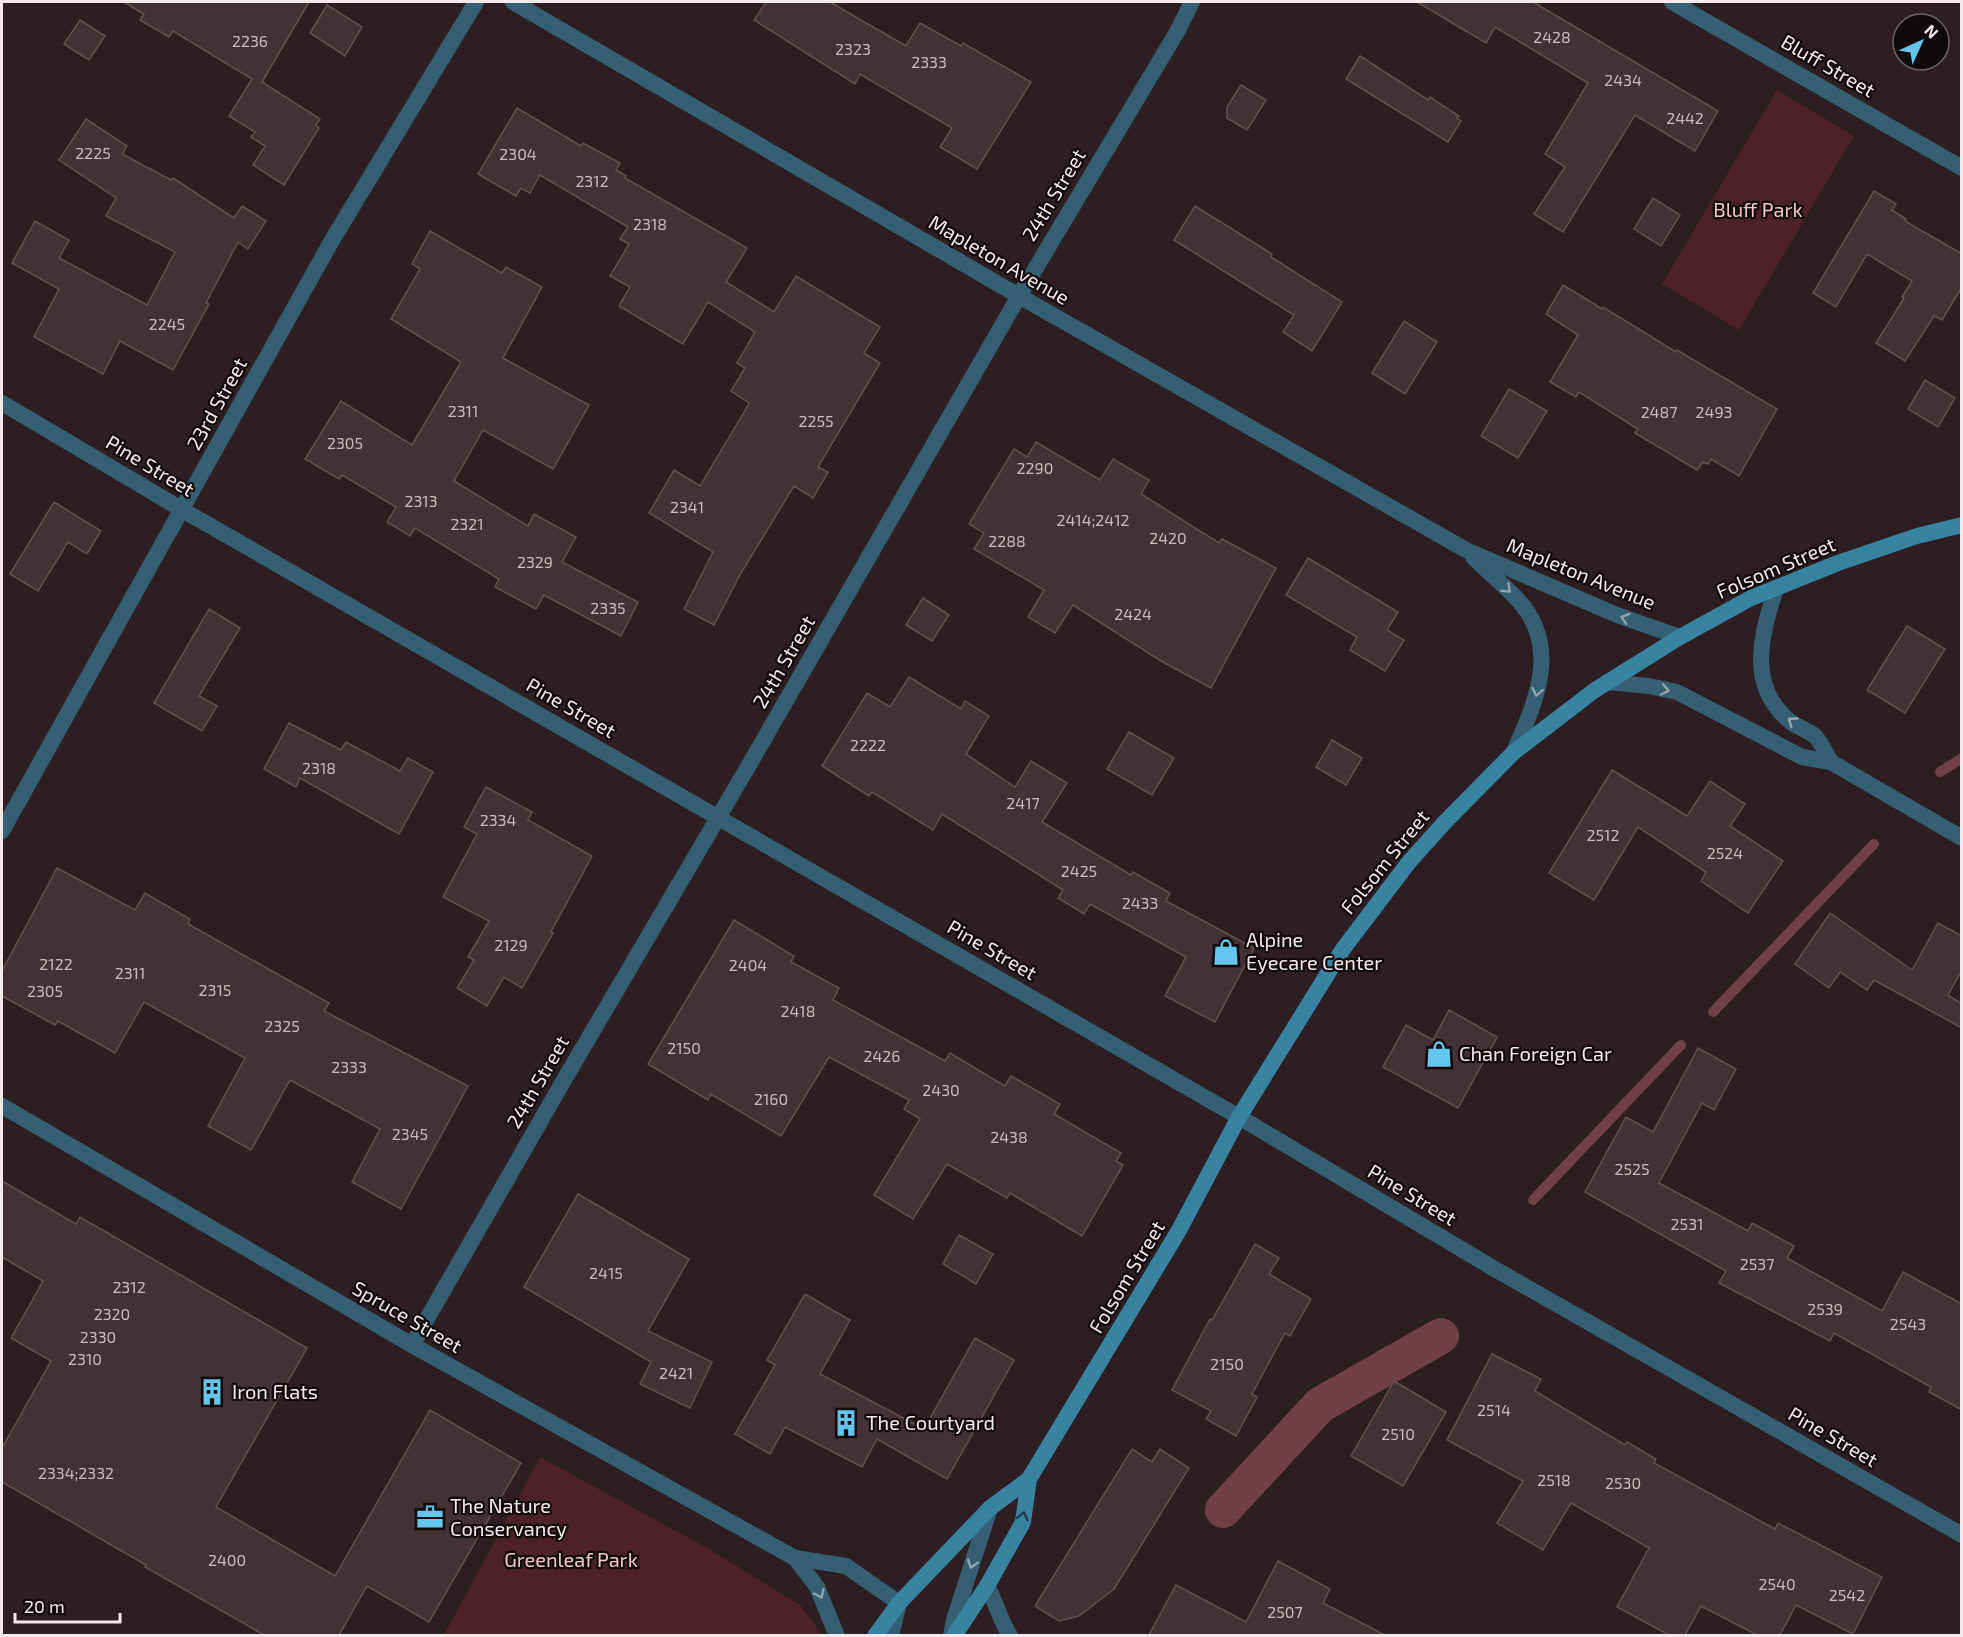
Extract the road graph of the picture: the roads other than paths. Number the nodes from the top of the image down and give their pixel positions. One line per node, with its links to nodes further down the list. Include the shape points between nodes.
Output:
1 (476, 2): 8 (street, 23rd Street, via 331,242)
2 (513, 2): 6 (street, Mapleton Avenue)
3 (1192, 2): 6 (street, 24th Street)
4 (1672, 2): 5 (street, Bluff Street)
5 (1962, 168)
6 (1018, 296): 10 (street, Mapleton Avenue); 16 (street, 24th Street)
7 (2, 403): 8 (street, Pine Street)
8 (182, 509): 16 (street, Pine Street); 17 (street, 23rd Street)
9 (1962, 525): 11 (main road, Folsom Street, via 1838,563)
10 (1466, 550): 12 (street, Mapleton Avenue, one-way to 10, via 1617,615); 14 (street, Mapleton Avenue, one-way to 14, via 1520,602 1534,621 1542,646 1534,705)
11 (1776, 588): 12 (main road, Folsom Street); 15 (street, one-way to 11, via 1815,736 1786,719 1765,690 1761,671 1763,632)
12 (1680, 637): 13 (main road, Folsom Street)
13 (1607, 682): 14 (main road, Folsom Street); 15 (street, one-way to 15, via 1677,692 1802,757)
14 (1514, 752): 20 (main road, Folsom Street, via 1409,862 1371,911 1343,949)
15 (1831, 762): 18 (street)
16 (719, 818): 20 (street, Pine Street); 21 (street, 24th Street)
17 (2, 831)
18 (1962, 838)
19 (2, 1106): 21 (street, Spruce Street)
20 (1239, 1117): 22 (main road, Folsom Street, via 1178,1232); 24 (street, Pine Street, via 1504,1274)
21 (412, 1345): 25 (street, Spruce Street)
22 (1029, 1479): 23 (main road, Folsom Street); 26 (main road, Folsom Street, one-way to 22, via 1023,1522)
23 (990, 1508): 27 (main road, Folsom Street); 31 (street, one-way to 31, via 954,1620)
24 (1962, 1535)
25 (795, 1558): 27 (street, Spruce Street, via 846,1566); 28 (street, Spruce Street, one-way to 28, via 817,1587)
26 (987, 1586): 31 (main road, Folsom Street); 32 (street)
27 (899, 1604): 29 (main road, Folsom Street); 30 (street)
28 (837, 1635)
29 (875, 1635)
30 (891, 1635)
31 (953, 1635)
32 (1010, 1635)

